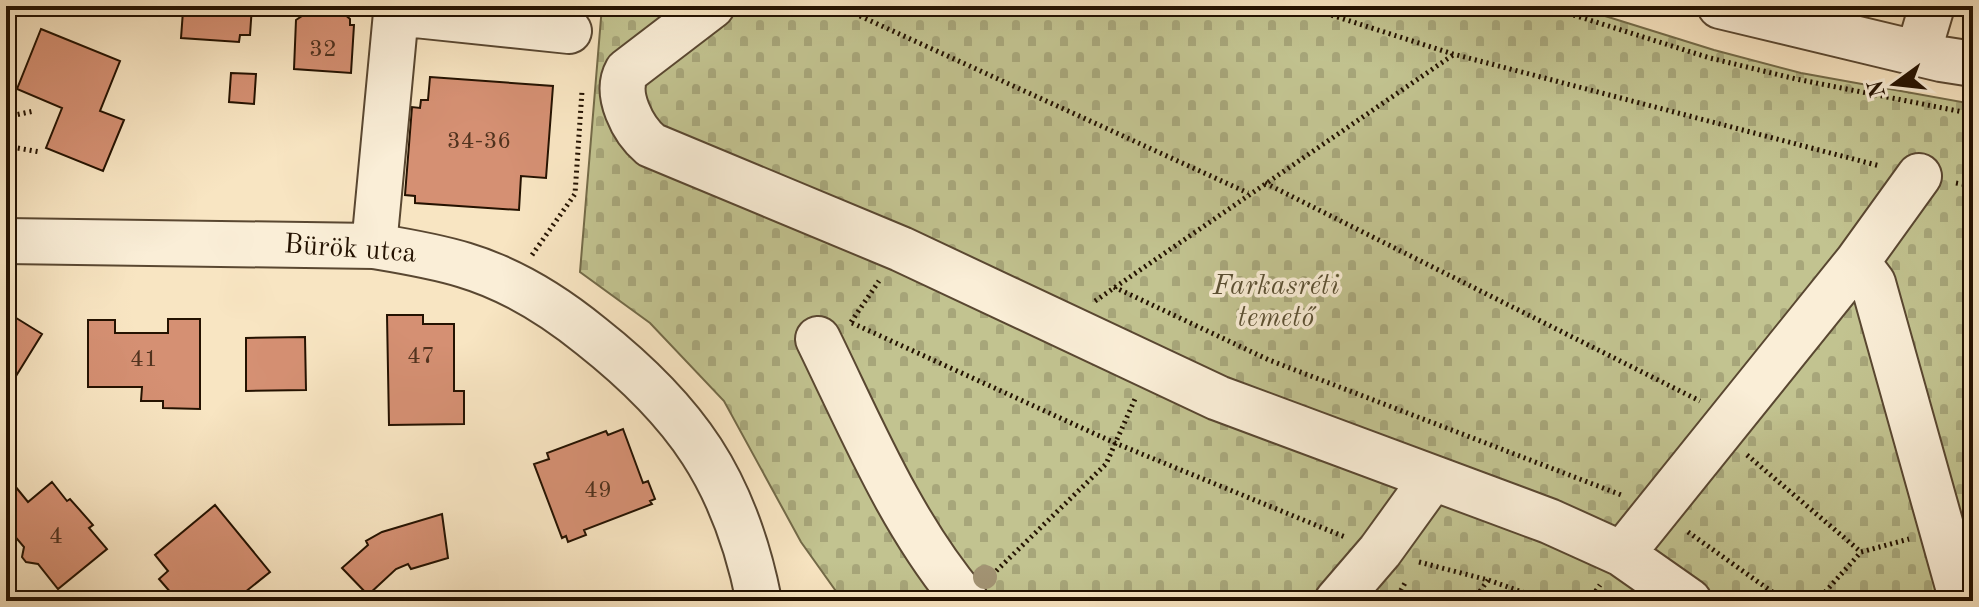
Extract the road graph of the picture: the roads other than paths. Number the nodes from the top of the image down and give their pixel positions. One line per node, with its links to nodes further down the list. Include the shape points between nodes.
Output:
1 (712, 6): 12 (street, via 627,71 621,82 639,135 651,145 901,249 1218,398)
2 (1720, 6): 5 (street)
3 (1932, 6): 5 (street)
4 (569, 31): 9 (street, via 396,13)
5 (1918, 53): 6 (street)
6 (1973, 64)
7 (1919, 176): 10 (street)
8 (6, 241): 9 (street, Bürök utca)
9 (374, 246): 14 (street, Bürök utca, via 465,265 513,284 623,361 689,430 714,472 751,559)
10 (1857, 262): 13 (street); 18 (street, via 1873,283)
11 (834, 331): 15 (street, via 892,493)
12 (1432, 479): 13 (street); 16 (street)
13 (1622, 554): 17 (street)
14 (759, 601)
15 (966, 601)
16 (1337, 601)
17 (1689, 601)
18 (1962, 601)

